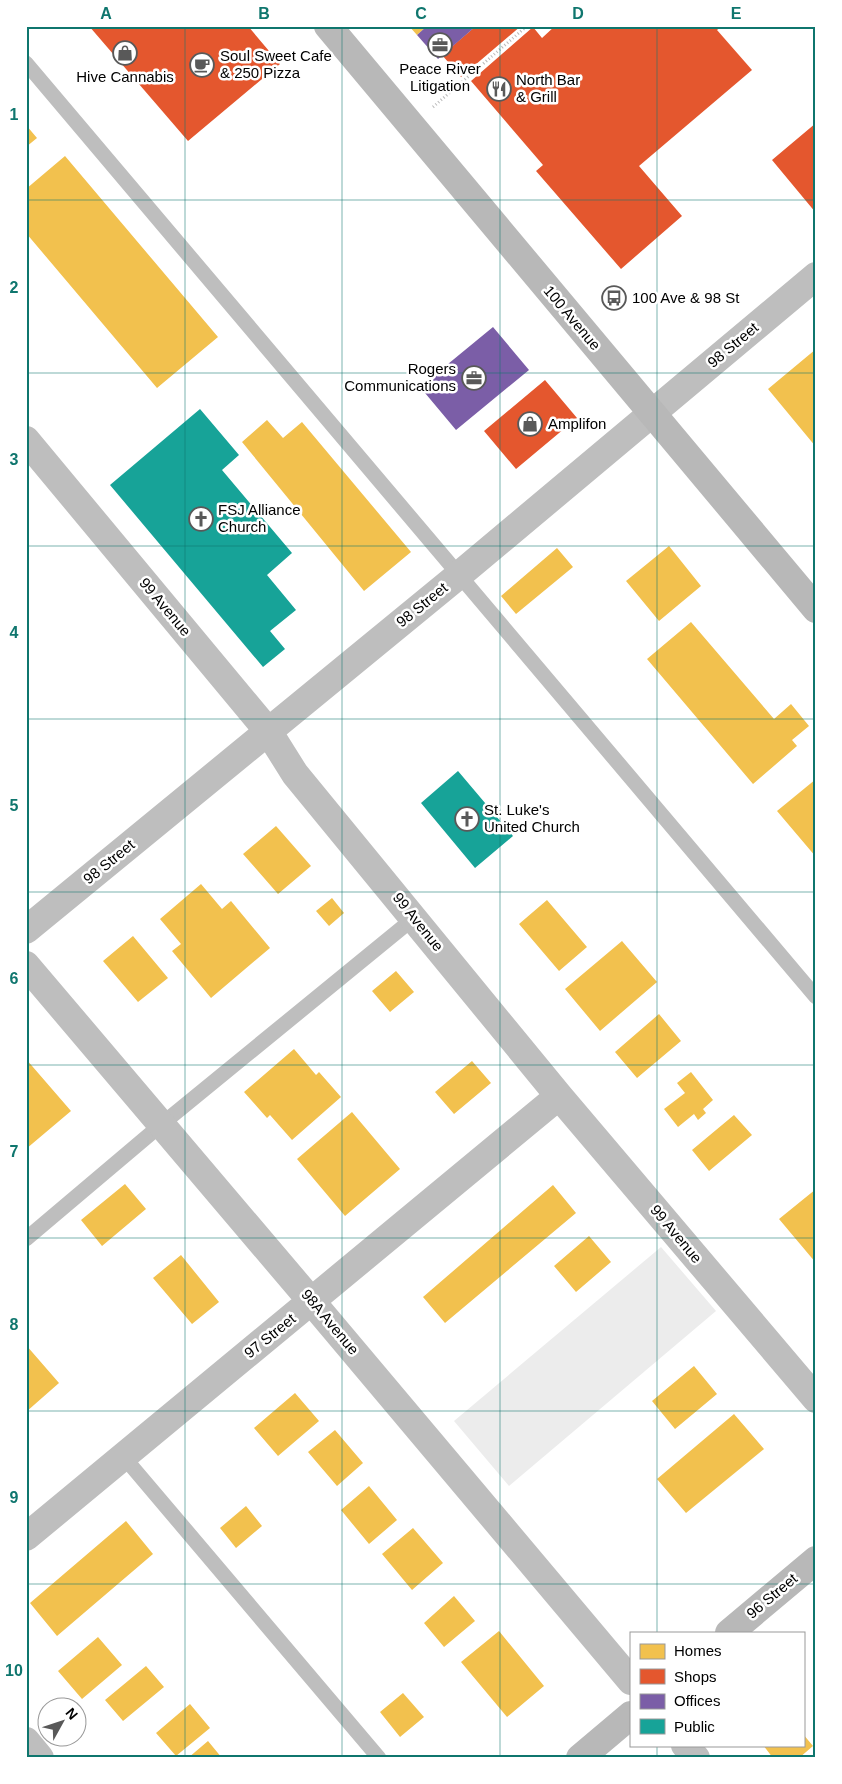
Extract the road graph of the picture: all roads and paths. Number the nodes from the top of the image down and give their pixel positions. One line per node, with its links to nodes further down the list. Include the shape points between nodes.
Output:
1 (328, 26): 4 (main road, 100 Avenue)
2 (527, 26): 4 (path)
3 (26, 63): 8 (lane)
4 (411, 126): 6 (main road, 100 Avenue)
5 (816, 276): 6 (street, 98 Street)
6 (652, 414): 8 (street, 98 Street); 9 (main road, 100 Avenue)
7 (26, 440): 10 (street, 99 Avenue)
8 (459, 575): 10 (street, 98 Street); 14 (lane)
9 (816, 609)
10 (268, 732): 11 (street, 99 Avenue, via 294,774); 12 (street, 98 Street)
11 (414, 918): 15 (street, 99 Avenue); 16 (lane)
12 (26, 930)
13 (26, 965): 16 (street, 98A Avenue)
14 (816, 996)
15 (559, 1096): 18 (street, 97 Street); 19 (street, 99 Avenue)
16 (162, 1124): 17 (lane); 18 (street, 98A Avenue)
17 (26, 1239)
18 (312, 1302): 20 (street, 97 Street); 24 (street, 98A Avenue)
19 (816, 1400)
20 (123, 1456): 21 (street, 97 Street); 29 (lane)
21 (26, 1537)
22 (816, 1560): 23 (main road, 96 Street)
23 (730, 1632)
24 (630, 1680)
25 (630, 1716): 30 (main road)
26 (26, 1741): 28 (street)
27 (686, 1746): 31 (street)
28 (40, 1758)
29 (379, 1758)
30 (580, 1758)
31 (696, 1758)

